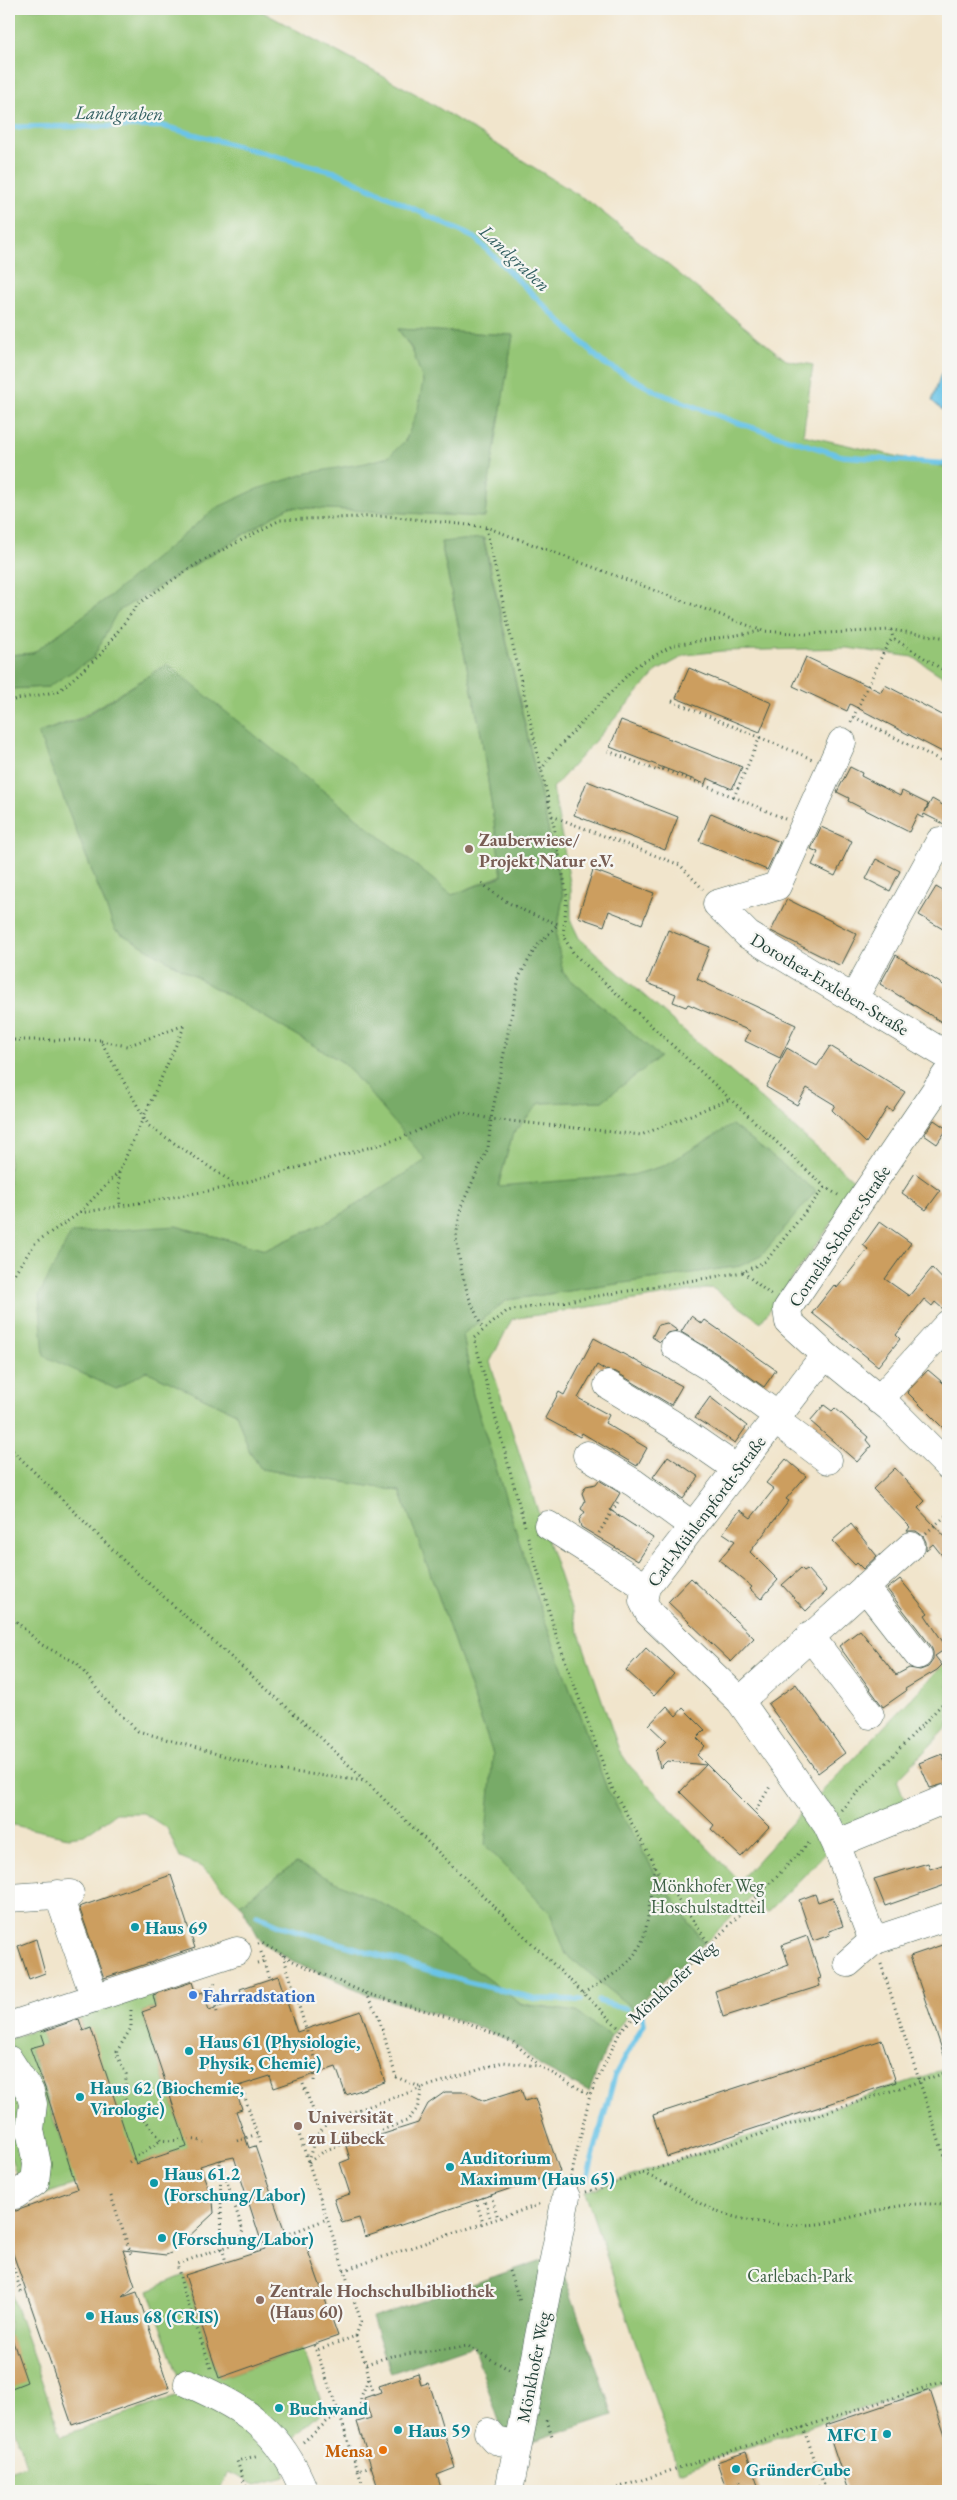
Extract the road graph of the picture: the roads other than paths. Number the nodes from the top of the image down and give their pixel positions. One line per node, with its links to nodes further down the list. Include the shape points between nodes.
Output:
1 (842, 742): 3 (street, Dorothea-Erxleben-Straße, via 777,886 717,904 748,935)
2 (940, 841): 3 (street)
3 (854, 998): 4 (street, Dorothea-Erxleben-Straße)
4 (948, 1056)
5 (948, 1072): 8 (street, Cornelia-Schorer-Straße, via 788,1309 789,1322)
6 (948, 1324): 10 (street)
7 (675, 1346): 11 (street, via 713,1369)
8 (825, 1355): 10 (street, Cornelia-Schorer-Straße); 11 (street, Carl-Mühlenpfordt-Straße)
9 (608, 1385): 15 (street)
10 (879, 1400): 14 (street, Cornelia-Schorer-Straße)
11 (776, 1418): 13 (street); 15 (street, Carl-Mühlenpfordt-Straße)
12 (587, 1455): 17 (street)
13 (828, 1460)
14 (948, 1466)
15 (737, 1469): 17 (street, Carl-Mühlenpfordt-Straße)
16 (548, 1525): 19 (street)
17 (693, 1526): 19 (street, Carl-Mühlenpfordt-Straße)
18 (911, 1546): 20 (street)
19 (646, 1587): 23 (street, Carl-Mühlenpfordt-Straße, via 643,1601 650,1613)
20 (865, 1587): 21 (street); 22 (street)
21 (810, 1636): 23 (street); 24 (street)
22 (918, 1655)
23 (740, 1700): 26 (street, Carl-Mühlenpfordt-Straße)
24 (870, 1716)
25 (948, 1798): 26 (street)
26 (832, 1834): 29 (street, Carl-Mühlenpfordt-Straße)
27 (9, 1898): 32 (street, via 64,1894)
28 (948, 1916): 29 (street)
29 (873, 1941): 31 (street)
30 (237, 1951): 32 (street)
31 (848, 1963)
32 (95, 1998): 33 (street)
33 (10, 2024)
34 (9, 2060): 35 (street, via 30,2092 33,2104 30,2130 37,2164 35,2182)
35 (15, 2195)
36 (566, 2197): 39 (street, Mönkhofer Weg)
37 (188, 2383): 40 (street, via 221,2397 251,2416 278,2441)
38 (488, 2432): 39 (street, via 495,2440)
39 (518, 2445): 41 (street, Mönkhofer Weg)
40 (304, 2491)
41 (509, 2491)

